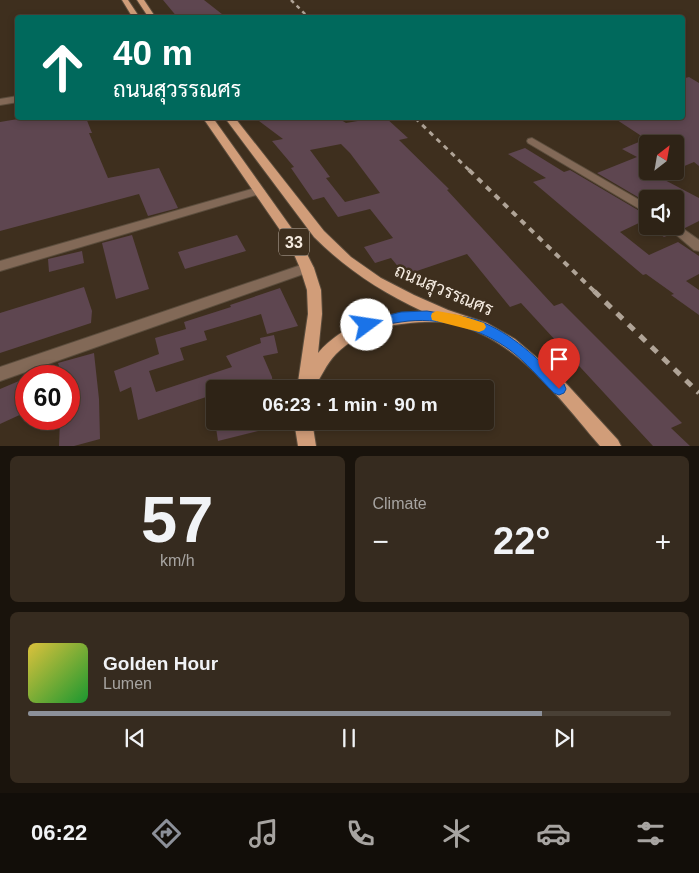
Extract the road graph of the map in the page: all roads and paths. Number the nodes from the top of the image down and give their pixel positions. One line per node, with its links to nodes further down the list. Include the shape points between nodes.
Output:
1 (125, 0): 3 (main road)
2 (140, 0): 4 (main road)
3 (135, 15)
4 (151, 15)
5 (15, 100): 6 (street)
6 (0, 102)
7 (209, 120): 10 (main road, 33)
8 (232, 120): 16 (main road, ถนนสุวรรณศร / 33, via 334,251 379,284)
9 (532, 142): 11 (street)
10 (259, 191): 14 (street); 15 (main road, 33)
11 (639, 205)
12 (683, 235): 13 (street)
13 (699, 248)
14 (0, 266)
15 (307, 268): 17 (street); 18 (main road, 33, via 314,290 315,314)
16 (459, 320): 19 (main road, via 401,317 367,325 341,340 325,355); 22 (main road, ถนนสุวรรณศร / 33, via 492,332 516,347)
17 (0, 374)
18 (307, 380)
19 (310, 380)
20 (304, 430): 21 (main road)
21 (307, 446)
22 (612, 446)

